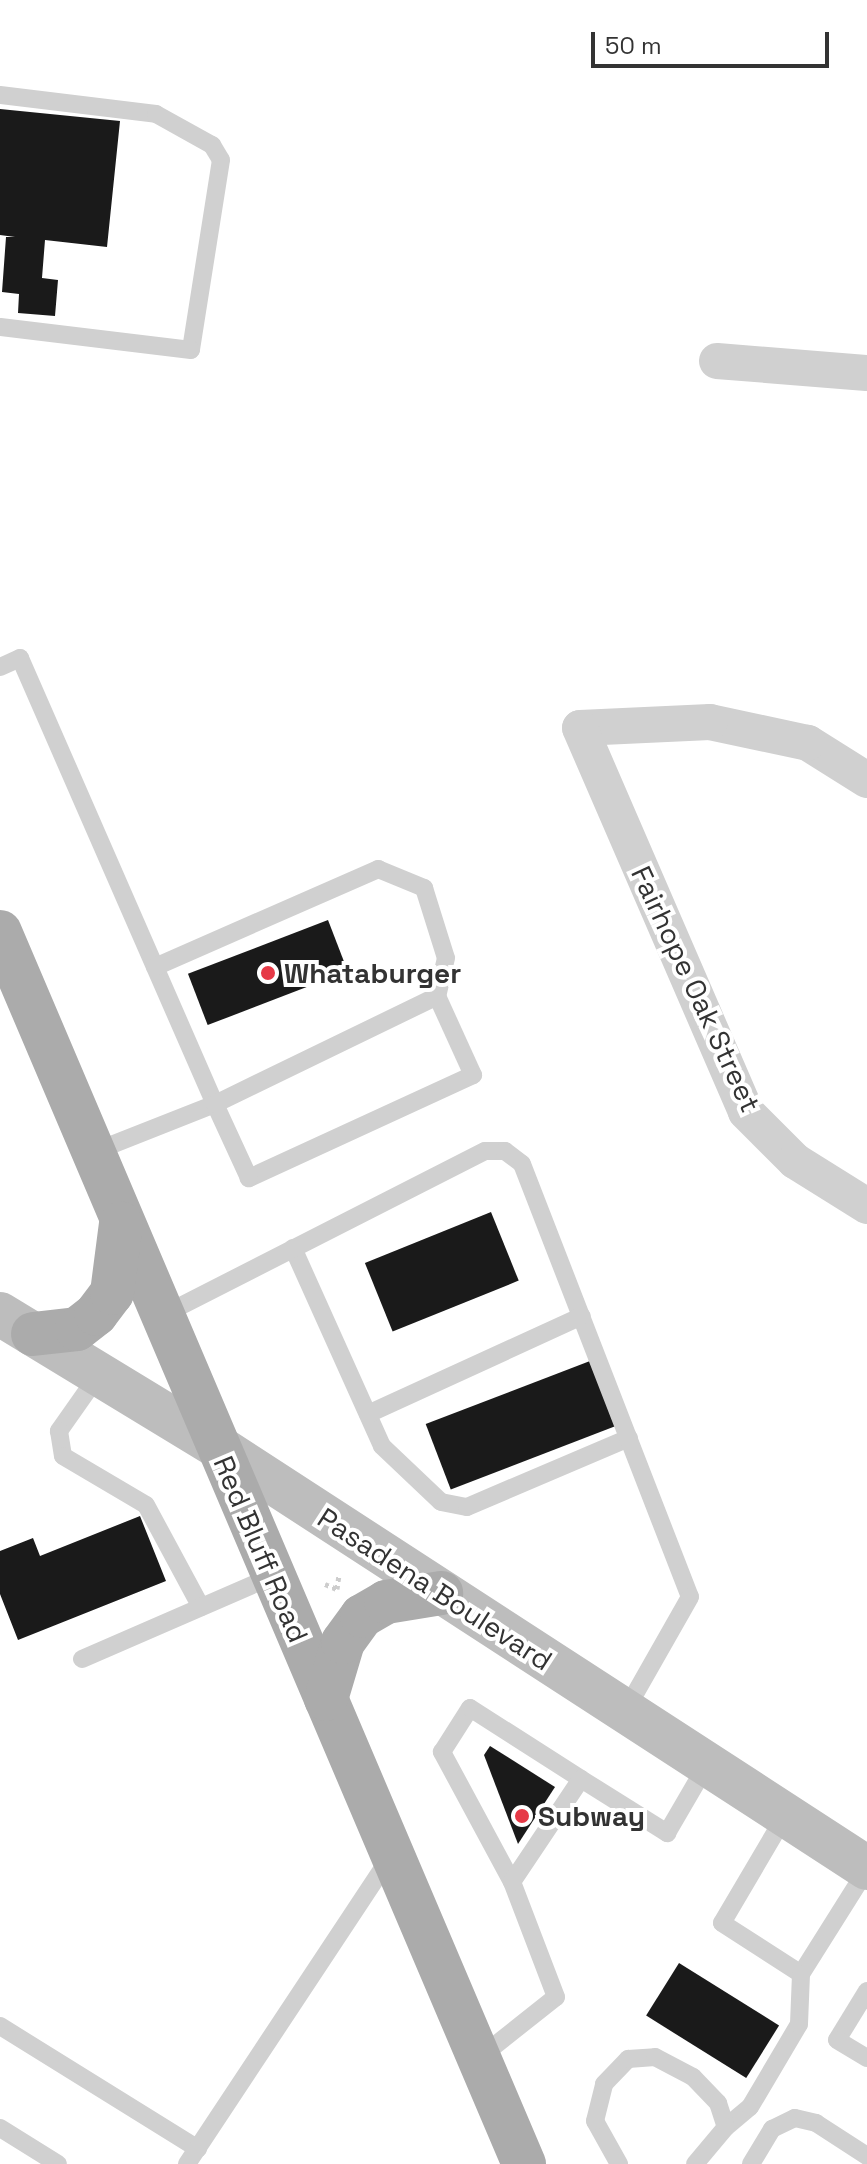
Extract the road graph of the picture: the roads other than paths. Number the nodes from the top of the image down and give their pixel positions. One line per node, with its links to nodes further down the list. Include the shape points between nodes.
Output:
1 (0, 95): 2 (lane, via 156,114 212,145 221,160 195,344 181,351)
2 (0, 327)
3 (717, 361): 4 (street)
4 (867, 373)
5 (0, 667): 8 (lane, via 20,658)
6 (867, 780): 12 (street, Fairhope Oak Street, via 808,743 710,722 580,728 746,1112 795,1161)
7 (3, 948): 11 (main road, Red Bluff Road)
8 (155, 967): 9 (lane, via 378,869 424,888 446,958); 10 (lane)
9 (437, 996): 10 (lane); 10 (lane, via 473,1075 249,1178)
10 (215, 1104): 11 (lane)
11 (93, 1152): 13 (main road, Red Bluff Road)
12 (867, 1206)
13 (121, 1221): 15 (main road, Red Bluff Road); 17 (main road, via 112,1293 96,1314 77,1329)
14 (293, 1248): 15 (lane); 16 (lane, via 485,1151 505,1151 522,1164); 19 (lane)
15 (161, 1315): 21 (main road, Red Bluff Road)
16 (582, 1316): 19 (lane); 20 (lane)
17 (16, 1324): 18 (main road, Pasadena Boulevard)
18 (99, 1374): 21 (main road, Pasadena Boulevard); 24 (lane, via 59,1431 63,1456 146,1505)
19 (368, 1414): 20 (lane, via 407,1475 441,1502 467,1507)
20 (629, 1438): 27 (lane, via 690,1597)
21 (217, 1446): 22 (main road, Red Bluff Road); 23 (main road, Pasadena Boulevard)
22 (273, 1576): 24 (lane); 26 (main road, Red Bluff Road)
23 (441, 1593): 26 (main road, via 386,1602 362,1616 343,1642); 27 (main road, Pasadena Boulevard)
24 (201, 1607): 25 (lane)
25 (82, 1659)
26 (326, 1699): 31 (main road, Red Bluff Road)
27 (624, 1713): 28 (main road, Pasadena Boulevard)
28 (706, 1766): 29 (lane, via 667,1833); 30 (main road, Pasadena Boulevard)
29 (581, 1779): 33 (lane); 33 (lane, via 470,1708 442,1752)
30 (785, 1816): 32 (main road, Pasadena Boulevard); 34 (lane, via 722,1923)
31 (392, 1854): 37 (main road, Red Bluff Road); 41 (lane)
32 (867, 1868): 34 (lane)
33 (512, 1882): 37 (lane, via 556,1997)
34 (801, 1974): 39 (lane, via 799,2024 750,2107)
35 (867, 1991): 38 (lane, via 837,2040)
36 (0, 2026): 41 (lane)
37 (479, 2058): 44 (main road, Red Bluff Road)
38 (867, 2058)
39 (726, 2127): 45 (lane, via 718,2103 693,2077 655,2057 628,2059 604,2084 595,2121); 46 (lane)
40 (0, 2128): 43 (lane)
41 (192, 2156)
42 (867, 2156): 47 (lane, via 795,2118 772,2129)
43 (58, 2164)
44 (524, 2164)
45 (619, 2164)
46 (695, 2164)
47 (751, 2164)

